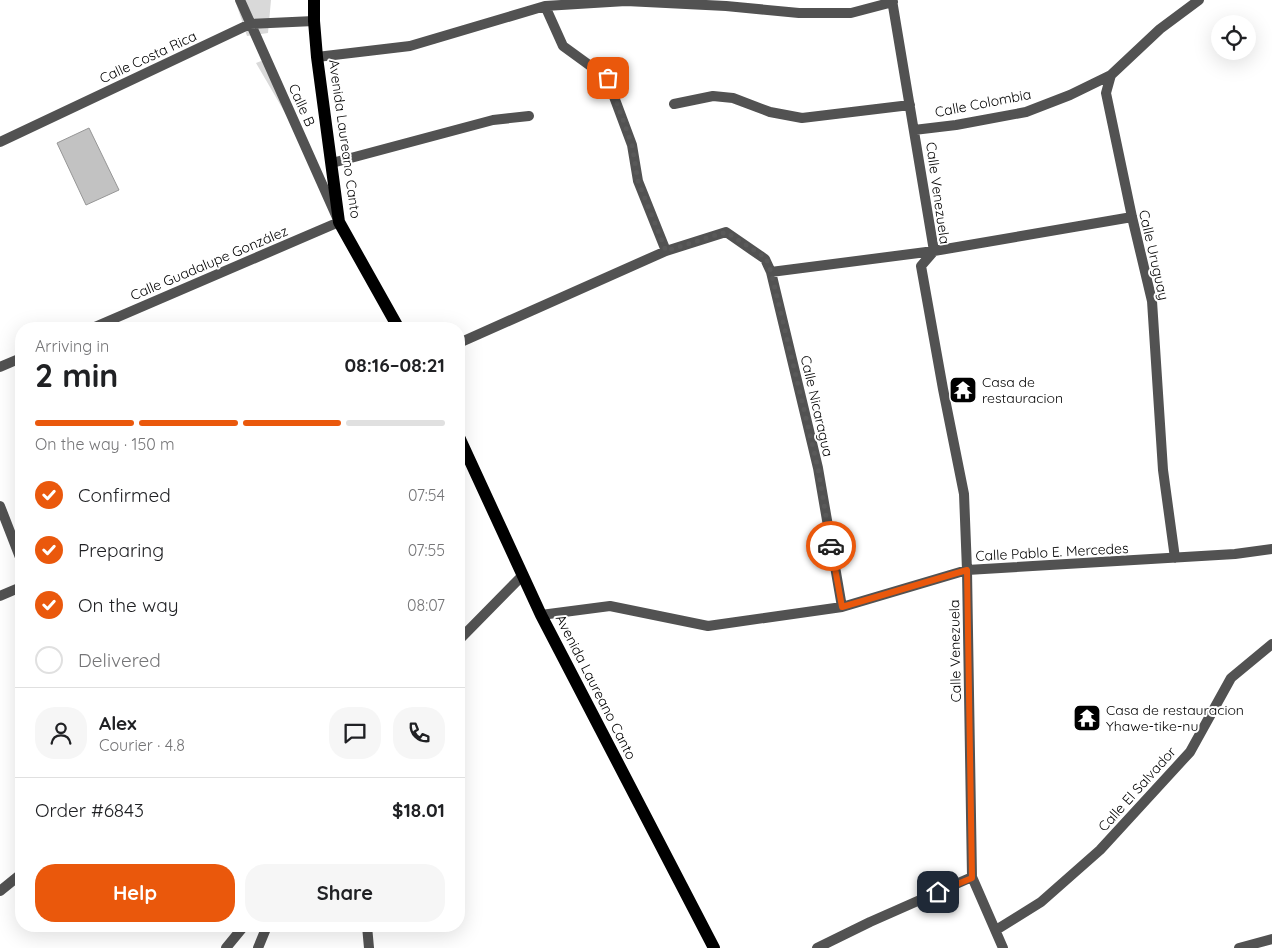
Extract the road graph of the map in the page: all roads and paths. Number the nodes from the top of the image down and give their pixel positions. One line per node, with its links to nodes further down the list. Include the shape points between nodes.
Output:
1 (240, 0): 7 (street, Calle B)
2 (314, 0): 6 (main road, Avenida Laureano Canto)
3 (1199, 0): 9 (street, via 1160,29)
4 (893, 1): 5 (street, via 851,14 799,14 726,6 626,1); 11 (street, Calle Venezuela)
5 (545, 6): 8 (street, via 410,46); 18 (street, via 563,46 608,78 632,145 638,181)
6 (314, 21): 7 (street, Calle Costa Rica); 8 (main road, Avenida Laureano Canto)
7 (250, 24): 14 (street, Calle Costa Rica); 17 (street, Calle B)
8 (317, 56): 15 (main road, Avenida Laureano Canto)
9 (1111, 75): 13 (street, Calle Colombia, via 1026,112); 16 (street, Calle Uruguay, via 1106,93)
10 (674, 104): 11 (street, via 713,96 733,98 770,112 802,118)
11 (910, 105): 13 (street, Calle Venezuela)
12 (529, 116): 15 (street, via 485,122)
13 (914, 130): 19 (street, Calle Venezuela)
14 (0, 142)
15 (332, 163): 17 (main road, Avenida Laureano Canto)
16 (1132, 217): 19 (street); 30 (street, Calle Uruguay, via 1152,301 1163,470)
17 (339, 222): 21 (street, Calle Guadalupe González); 22 (main road, Avenida Laureano Canto)
18 (666, 251): 20 (street, via 726,232 766,258); 23 (street)
19 (934, 251): 20 (street); 31 (street, Calle Venezuela, via 922,266 942,389 964,494)
20 (771, 272): 35 (street, Calle Nicaragua, via 818,468)
21 (106, 322)
22 (395, 322)
23 (465, 340)
24 (15, 361): 25 (street)
25 (0, 368)
26 (465, 450): 32 (main road, Avenida Laureano Canto)
27 (0, 506): 28 (street)
28 (15, 545)
29 (1272, 549): 30 (street, Calle Pablo E. Mercedes)
30 (1175, 558): 31 (street, Calle Pablo E. Mercedes)
31 (967, 570): 35 (street, Calle Pablo E. Mercedes); 39 (street, Calle Venezuela)
32 (523, 575): 36 (main road, Avenida Laureano Canto); 37 (street)
33 (15, 590): 34 (street)
34 (0, 596)
35 (842, 607): 36 (street, Calle Pablo E. Mercedes, via 708,626 610,606)
36 (541, 615): 50 (main road, Avenida Laureano Canto)
37 (465, 634)
38 (1272, 644): 42 (street, Calle El Salvador, via 1231,678 1190,752 1100,850 1041,902)
39 (972, 878): 42 (street, Calle Venezuela); 51 (street)
40 (15, 879): 41 (street)
41 (0, 892)
42 (996, 930): 52 (street, Calle Venezuela)
43 (239, 932): 47 (street)
44 (265, 932): 48 (street)
45 (368, 932): 49 (street)
46 (1272, 939): 53 (street)
47 (226, 948)
48 (258, 948)
49 (369, 948)
50 (714, 948)
51 (817, 948)
52 (1003, 948)
53 (1239, 948)

